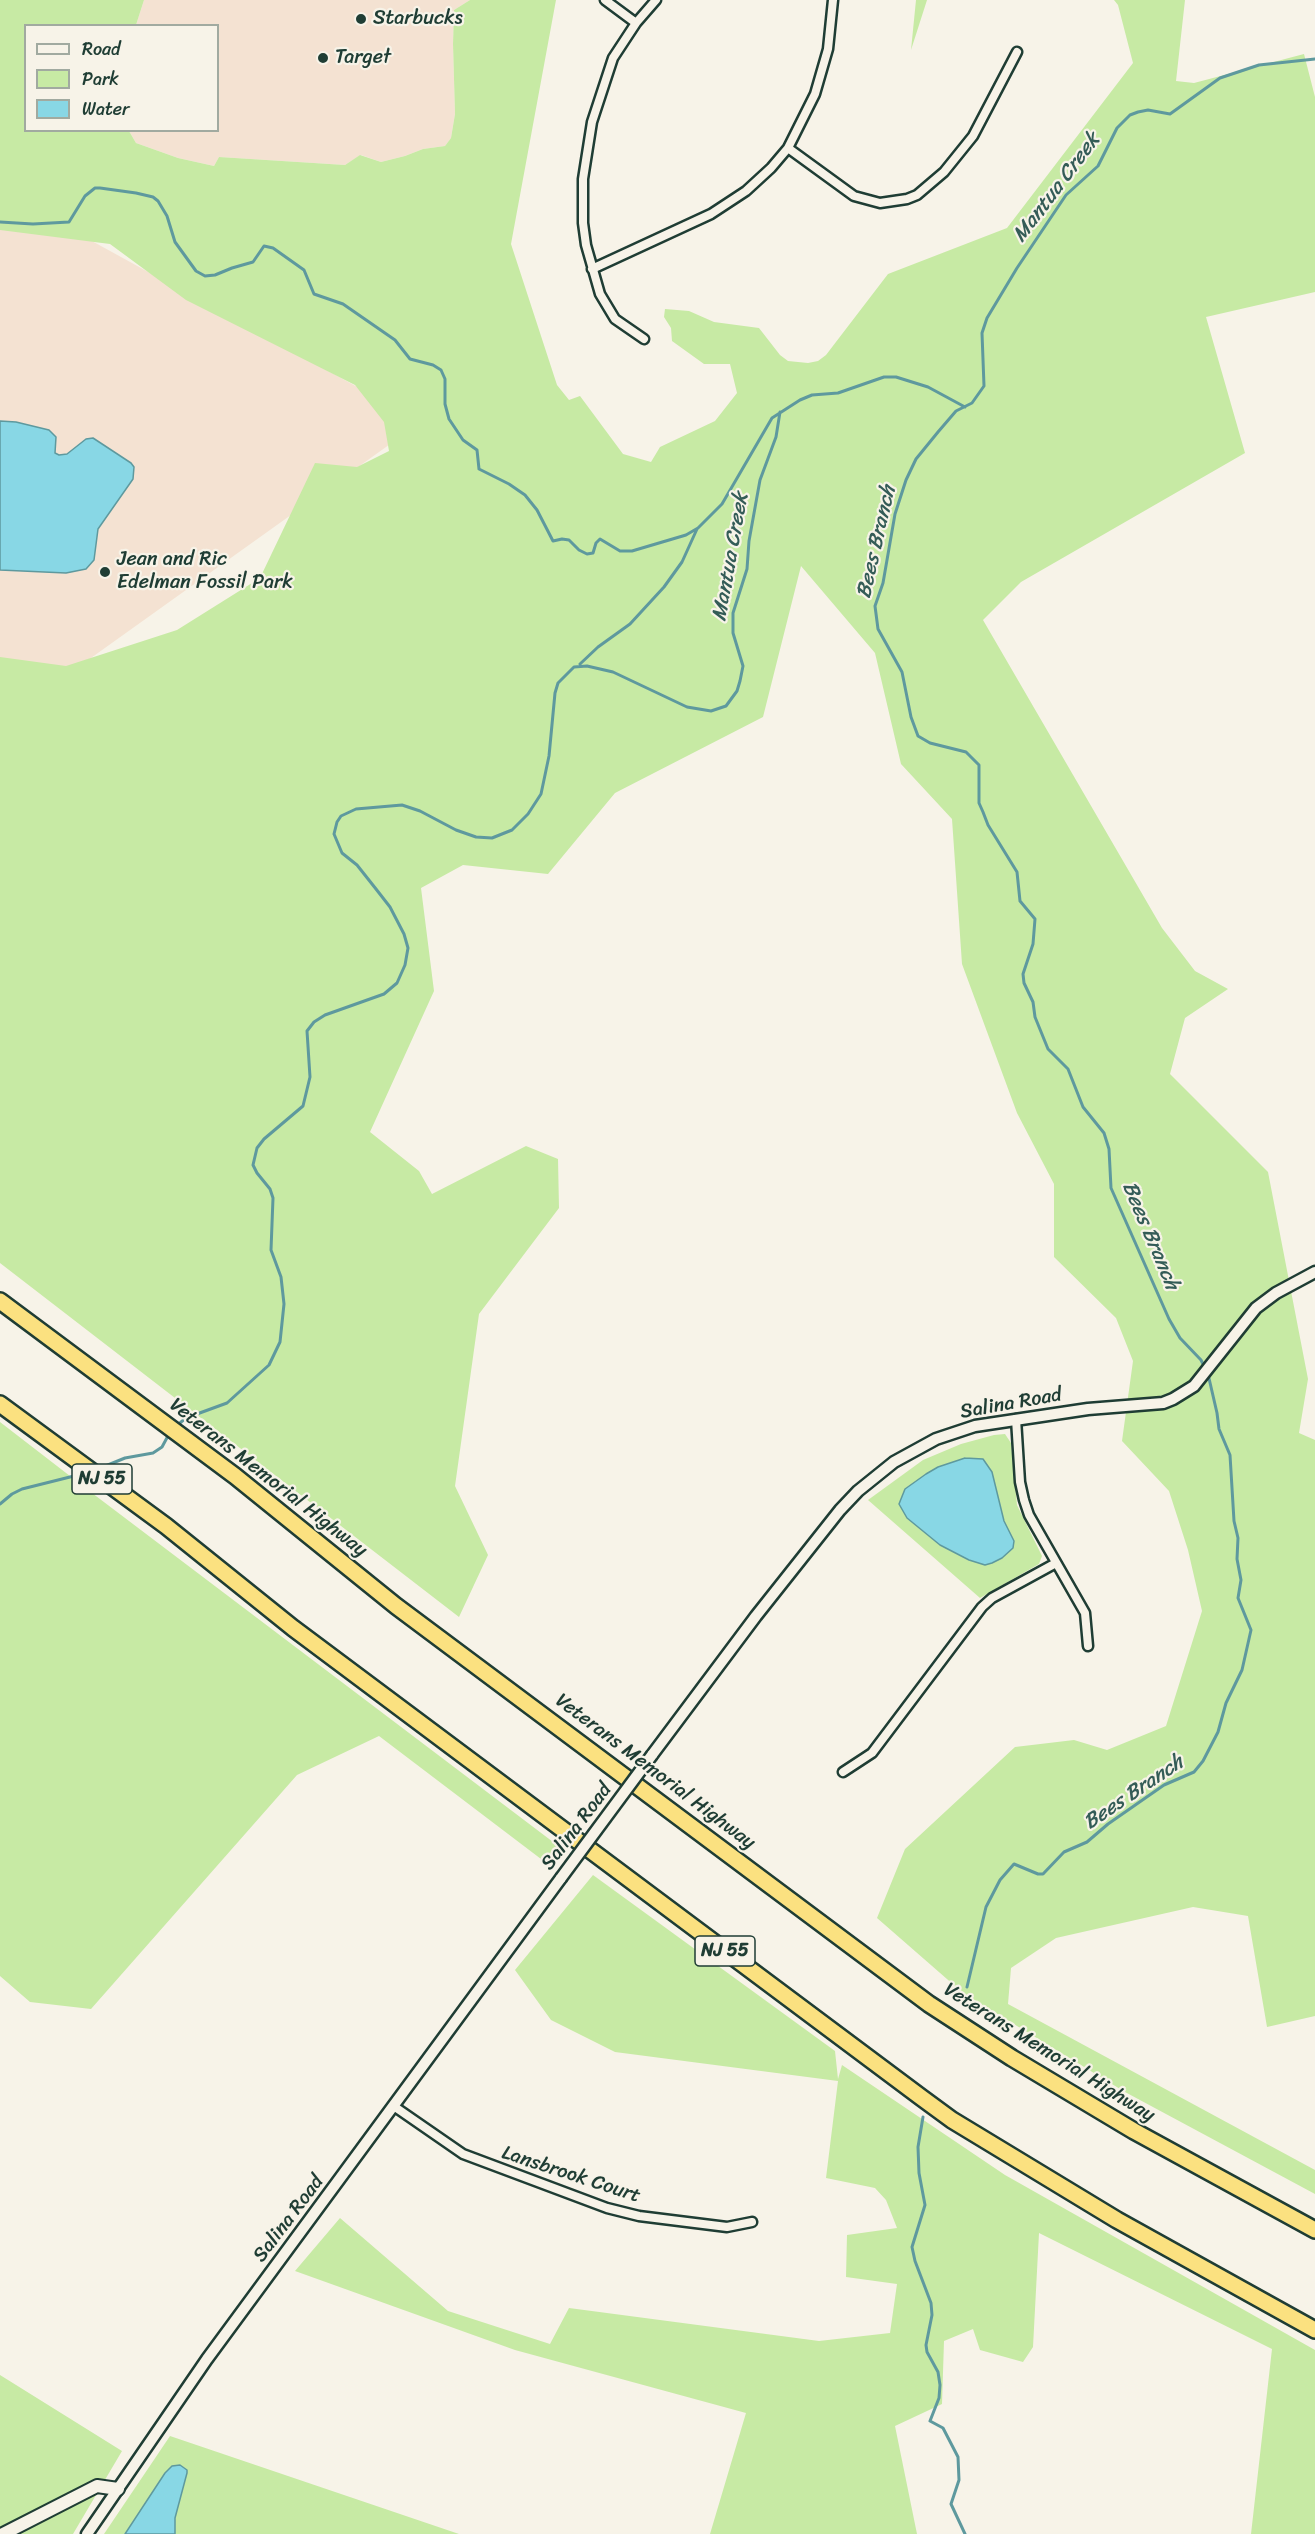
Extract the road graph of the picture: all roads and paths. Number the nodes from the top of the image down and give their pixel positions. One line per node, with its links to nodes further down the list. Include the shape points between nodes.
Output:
1 (605, 0): 4 (street)
2 (656, 0): 4 (street)
3 (833, 0): 6 (street, via 822,73)
4 (636, 23): 7 (street, via 613,58 598,98 587,149 583,223)
5 (1017, 52): 6 (street, via 962,151 932,184 907,199 880,203 854,196)
6 (788, 148): 7 (street, via 759,180 728,204)
7 (592, 269): 8 (street, via 606,308)
8 (644, 339)
9 (1315, 1272): 12 (street, Salina Road, via 1256,1308 1202,1376 1188,1390 1163,1403)
10 (0, 1301): 18 (highway, Veterans Memorial Highway, via 235,1476 396,1605 929,2004 1134,2131)
11 (0, 1404): 19 (highway, NJ 55, via 952,2120 1117,2220)
12 (1016, 1419): 13 (street, via 1024,1500); 16 (street, Salina Road, bridge, via 975,1426 936,1439 894,1462 858,1491 756,1616)
13 (1056, 1563): 14 (street, via 1085,1613); 15 (street, via 982,1607 872,1753)
14 (1088, 1646)
15 (843, 1772)
16 (395, 2107): 17 (street, Lansbrook Court, via 463,2154 607,2208 727,2227); 20 (street, Salina Road, via 188,2385)
17 (752, 2222)
18 (1315, 2230)
19 (1315, 2330)
20 (118, 2489): 21 (main road, via 97,2486); 22 (street, Salina Road)
21 (3, 2534)
22 (87, 2534)

